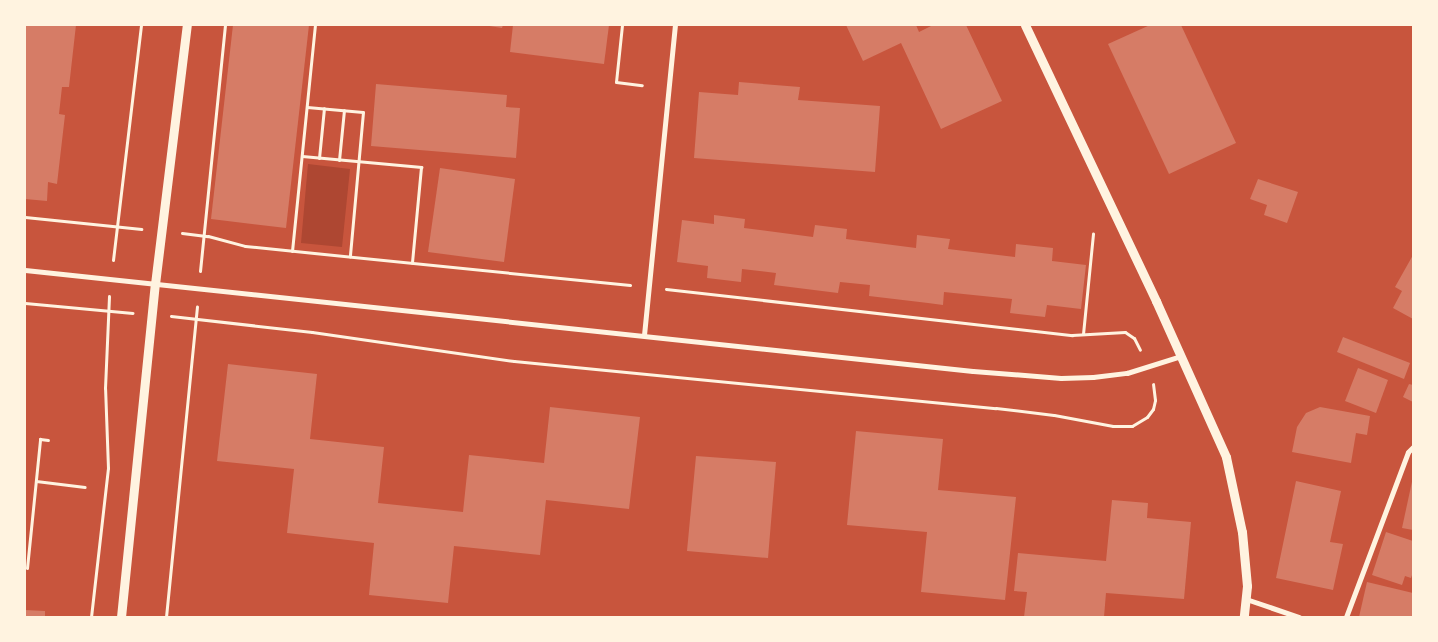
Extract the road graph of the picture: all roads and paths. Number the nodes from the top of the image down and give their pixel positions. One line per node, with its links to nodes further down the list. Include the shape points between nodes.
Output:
1 (141, 25): 17 (path)
2 (187, 25): 24 (street)
3 (225, 25): 25 (path)
4 (315, 25): 9 (path)
5 (622, 25): 8 (path, via 616,82)
6 (675, 25): 27 (street)
7 (1025, 25): 28 (street)
8 (642, 84)
9 (306, 107): 10 (path); 12 (path)
10 (324, 108): 11 (path); 13 (path)
11 (344, 110): 14 (path); 15 (path, via 363,112)
12 (302, 156): 13 (path); 19 (path)
13 (319, 158): 14 (path)
14 (339, 160): 15 (path)
15 (359, 162): 20 (path); 21 (path, via 421,167)
16 (25, 217): 17 (path)
17 (117, 227): 23 (path)
18 (1094, 233): 26 (path)
19 (292, 251)
20 (350, 256)
21 (412, 263)
22 (25, 270): 23 (street)
23 (110, 280): 24 (street); 35 (path, via 105,388 108,468)
24 (155, 284): 25 (street); 36 (street)
25 (198, 289): 27 (street); 37 (path)
26 (1083, 334)
27 (644, 335): 28 (street, via 1061,378 1127,373)
28 (1181, 356): 34 (street, via 1218,438 1232,481 1242,532)
29 (48, 440): 31 (path, via 40,439)
30 (1413, 447): 40 (street, via 1408,452)
31 (36, 482): 32 (path); 33 (path)
32 (85, 486)
33 (27, 568)
34 (1246, 600): 38 (street); 39 (street)
35 (91, 617)
36 (121, 617)
37 (166, 617)
38 (1244, 617)
39 (1300, 617)
40 (1346, 617)

